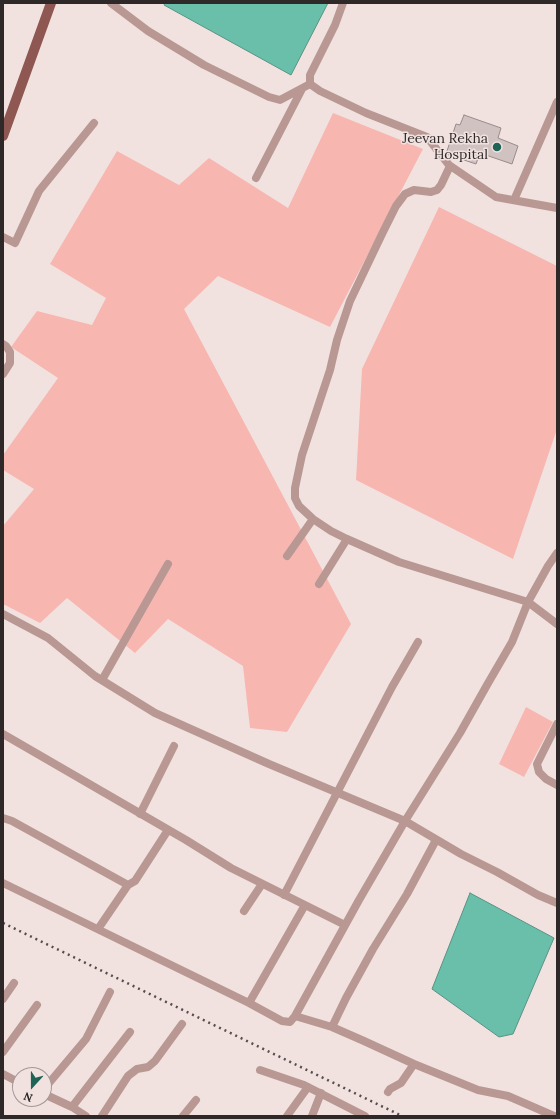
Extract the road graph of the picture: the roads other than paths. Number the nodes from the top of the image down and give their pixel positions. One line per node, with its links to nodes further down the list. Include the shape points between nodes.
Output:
1 (51, 3): 8 (main road)
2 (111, 3): 5 (street, via 148,31 204,65 258,93 280,100)
3 (343, 3): 4 (street, via 310,75)
4 (310, 84): 5 (street); 9 (street, via 366,113 427,137)
5 (302, 89): 10 (street)
6 (557, 102): 11 (street)
7 (94, 123): 13 (street, via 39,191 15,243)
8 (3, 136)
9 (450, 166): 11 (street, via 496,197); 16 (street, via 437,190 414,190 405,194 396,206 350,301 302,455 295,488 295,498 299,506)
10 (256, 178)
11 (514, 200): 12 (street)
12 (557, 208)
13 (3, 237)
14 (3, 344): 15 (street, via 10,352 10,363)
15 (3, 374)
16 (313, 519): 17 (street); 19 (street)
17 (347, 538): 21 (street); 22 (street, via 399,562)
18 (557, 553): 22 (street)
19 (287, 556)
20 (168, 564): 26 (street)
21 (319, 584)
22 (528, 602): 24 (street); 34 (street, via 512,642 460,733)
23 (3, 614): 26 (street, via 48,638)
24 (557, 624)
25 (418, 642): 31 (street)
26 (102, 680): 31 (street, via 155,712)
27 (557, 724): 30 (street, via 537,764 539,772)
28 (3, 734): 32 (street)
29 (174, 746): 32 (street)
30 (557, 785)
31 (338, 792): 34 (street); 40 (street)
32 (140, 814): 35 (street)
33 (3, 818): 39 (street)
34 (405, 821): 36 (street); 44 (street)
35 (168, 830): 38 (street); 39 (street, via 135,881)
36 (436, 840): 41 (street); 53 (street, via 373,949)
37 (3, 883): 45 (street)
38 (262, 884): 40 (street); 43 (street)
39 (128, 885): 45 (street)
40 (284, 895): 42 (street)
41 (557, 903)
42 (305, 905): 44 (street); 49 (street)
43 (244, 911)
44 (345, 925): 51 (street)
45 (98, 929): 49 (street)
46 (14, 983): 48 (street)
47 (110, 992): 60 (street, via 86,1039)
48 (3, 999)
49 (249, 1003): 51 (street, via 282,1021 290,1022)
50 (37, 1005): 55 (street)
51 (295, 1016): 53 (street)
52 (182, 1024): 68 (street, via 155,1061 128,1076)
53 (332, 1027): 56 (street)
54 (130, 1032): 66 (street)
55 (3, 1052)
56 (414, 1064): 62 (street, via 401,1084); 73 (street, via 478,1090 508,1096)
57 (260, 1070): 61 (street)
58 (3, 1074): 59 (street)
59 (12, 1079)
60 (52, 1079)
61 (308, 1087): 63 (street); 70 (street)
62 (388, 1092)
63 (321, 1093): 71 (street); 72 (street)
64 (52, 1098): 66 (street)
65 (196, 1100): 69 (street)
66 (72, 1107): 67 (street)
67 (86, 1116)
68 (102, 1116)
69 (183, 1116)
70 (287, 1116)
71 (312, 1116)
72 (365, 1116)
73 (554, 1116)

